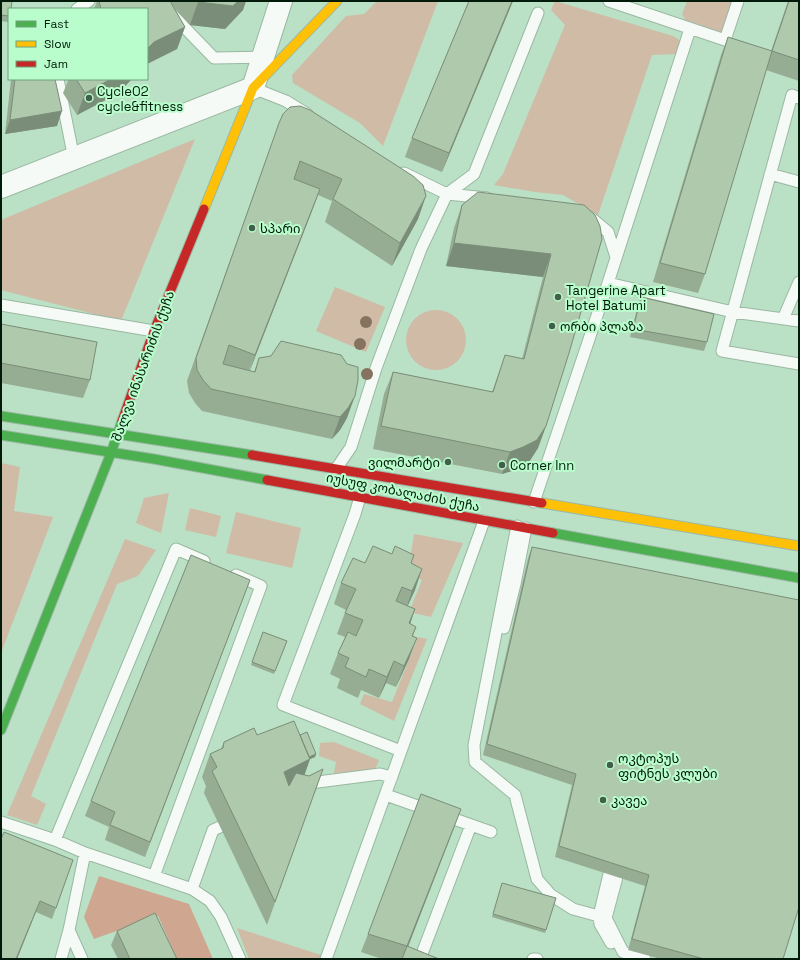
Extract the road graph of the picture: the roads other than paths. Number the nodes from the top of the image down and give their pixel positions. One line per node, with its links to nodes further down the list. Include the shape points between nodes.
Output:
1 (89, 1): 7 (lane)
2 (159, 1): 10 (lane, via 214,58)
3 (281, 1): 10 (street, შალვა ინასარიძის ქუჩა)
4 (337, 1): 12 (street)
5 (609, 1): 9 (lane)
6 (738, 1): 9 (lane, via 724,40)
7 (78, 8)
8 (538, 13): 20 (lane, via 474,174)
9 (690, 29): 23 (lane)
10 (263, 57): 12 (street, შალვა ინასარიძის ქუჩა)
11 (58, 80): 15 (lane)
12 (253, 88): 14 (lane, via 286,101); 15 (street); 30 (street, შალვა ინასარიძის ქუჩა)
13 (799, 98): 17 (lane, via 792,96)
14 (318, 121)
15 (74, 158): 19 (street)
16 (393, 168): 20 (lane)
17 (770, 174): 18 (lane); 27 (lane)
18 (799, 182)
19 (1, 187)
20 (447, 194): 21 (lane); 36 (lane, via 418,256 376,368 350,447)
21 (500, 199)
22 (582, 210): 23 (lane, via 608,232)
23 (616, 257): 25 (lane)
24 (799, 282): 28 (lane)
25 (608, 283): 27 (lane); 38 (lane)
26 (1, 305): 30 (lane)
27 (733, 312): 28 (lane); 31 (lane, via 722,351)
28 (784, 319): 29 (lane)
29 (799, 321)
30 (154, 331): 33 (street, შალვა ინასარიძის ქუჩა)
31 (799, 364)
32 (1, 416): 33 (street, იუსუფ კობალაძის ქუჩა)
33 (118, 434): 35 (street, შალვა ინასარიძის ქუჩა); 36 (street, იუსუფ კობალაძის ქუჩა)
34 (1, 435): 35 (street, იუსუფ კობალაძის ქუჩა)
35 (111, 453): 37 (street, იუსუფ კობალაძის ქუჩა); 46 (street, შალვა ინასარიძის ქუჩა)
36 (336, 469): 38 (street, იუსუფ კობალაძის ქუჩა)
37 (360, 497): 39 (street, იუსუფ კობალაძის ქუჩა); 48 (lane, via 283,704)
38 (534, 502): 41 (street, იუსუფ კობალაძის ქუჩა)
39 (484, 520): 40 (street, იუსუფ კობალაძის ქუჩა); 48 (lane)
40 (522, 527): 44 (street, იუსუფ კობალაძის ქუჩა); 61 (lane, via 474,745 475,762 515,795 537,879 551,895 573,909)
41 (799, 546)
42 (211, 564): 56 (lane, via 176,549)
43 (225, 570): 59 (lane, via 261,586)
44 (799, 578)
45 (1, 693): 46 (lane)
46 (13, 701): 47 (street, შალვა ინასარიძის ქუჩა)
47 (1, 730)
48 (401, 751): 49 (lane)
49 (392, 777): 50 (lane, via 380,774 364,776 310,783); 51 (lane)
50 (297, 789)
51 (386, 795): 53 (lane); 66 (lane)
52 (1, 822): 56 (lane)
53 (471, 825): 55 (lane); 67 (lane)
54 (220, 827): 60 (lane, via 213,830)
55 (491, 832)
56 (55, 840): 57 (lane)
57 (85, 853): 59 (lane); 62 (lane)
58 (613, 875): 61 (lane)
59 (154, 876): 60 (lane)
60 (192, 889): 65 (lane, via 210,901 221,917)
61 (603, 917): 70 (lane, via 600,924 619,958); 71 (lane, via 623,952)
62 (69, 930): 63 (lane); 64 (lane)
63 (61, 959)
64 (82, 959)
65 (240, 959)
66 (326, 959)
67 (420, 959)
68 (533, 959): 69 (lane)
69 (537, 959)
70 (622, 959)
71 (645, 959)

